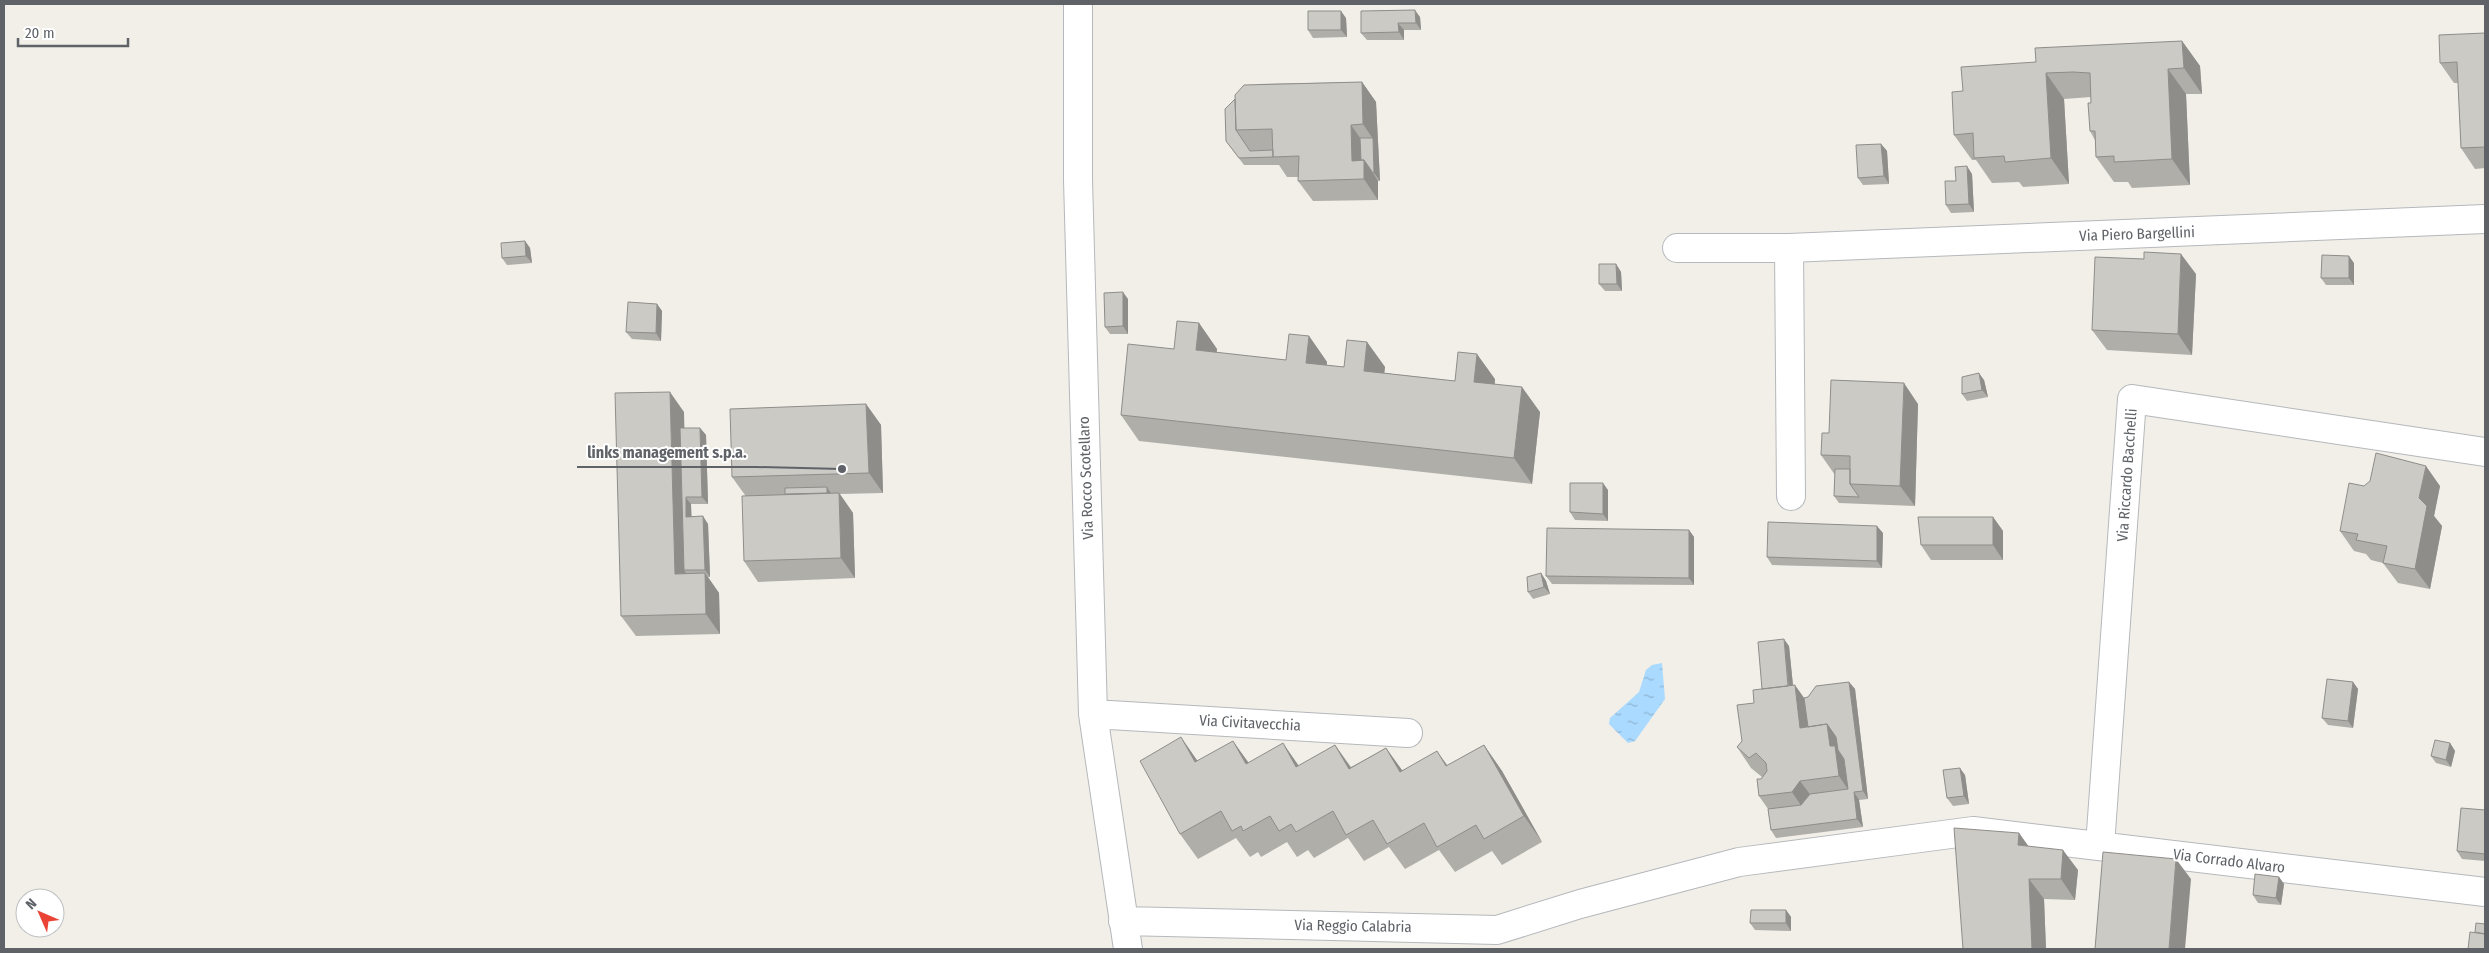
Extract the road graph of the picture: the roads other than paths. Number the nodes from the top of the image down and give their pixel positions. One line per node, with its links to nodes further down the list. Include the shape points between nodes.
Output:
1 (1078, 4): 7 (street, Via Rocco Scotellaro, via 1078,180)
2 (2485, 219): 4 (street, Via Piero Bargellini)
3 (1677, 248): 4 (street, Via Piero Bargellini)
4 (1789, 248): 6 (street)
5 (2485, 452): 10 (street, Via Riccardo Bacchelli, via 2132,400)
6 (1791, 496)
7 (1093, 714): 8 (street, Via Civitavecchia); 12 (street, Via Rocco Scotellaro)
8 (1408, 733)
9 (1973, 831): 10 (street, Via Corrado Alvaro); 12 (street, Via Reggio Calabria, via 1739,862 1580,904 1497,930)
10 (2100, 846): 11 (street, Via Corrado Alvaro)
11 (2485, 892)
12 (1123, 921): 13 (street, Via Rocco Scotellaro)
13 (1128, 949)

